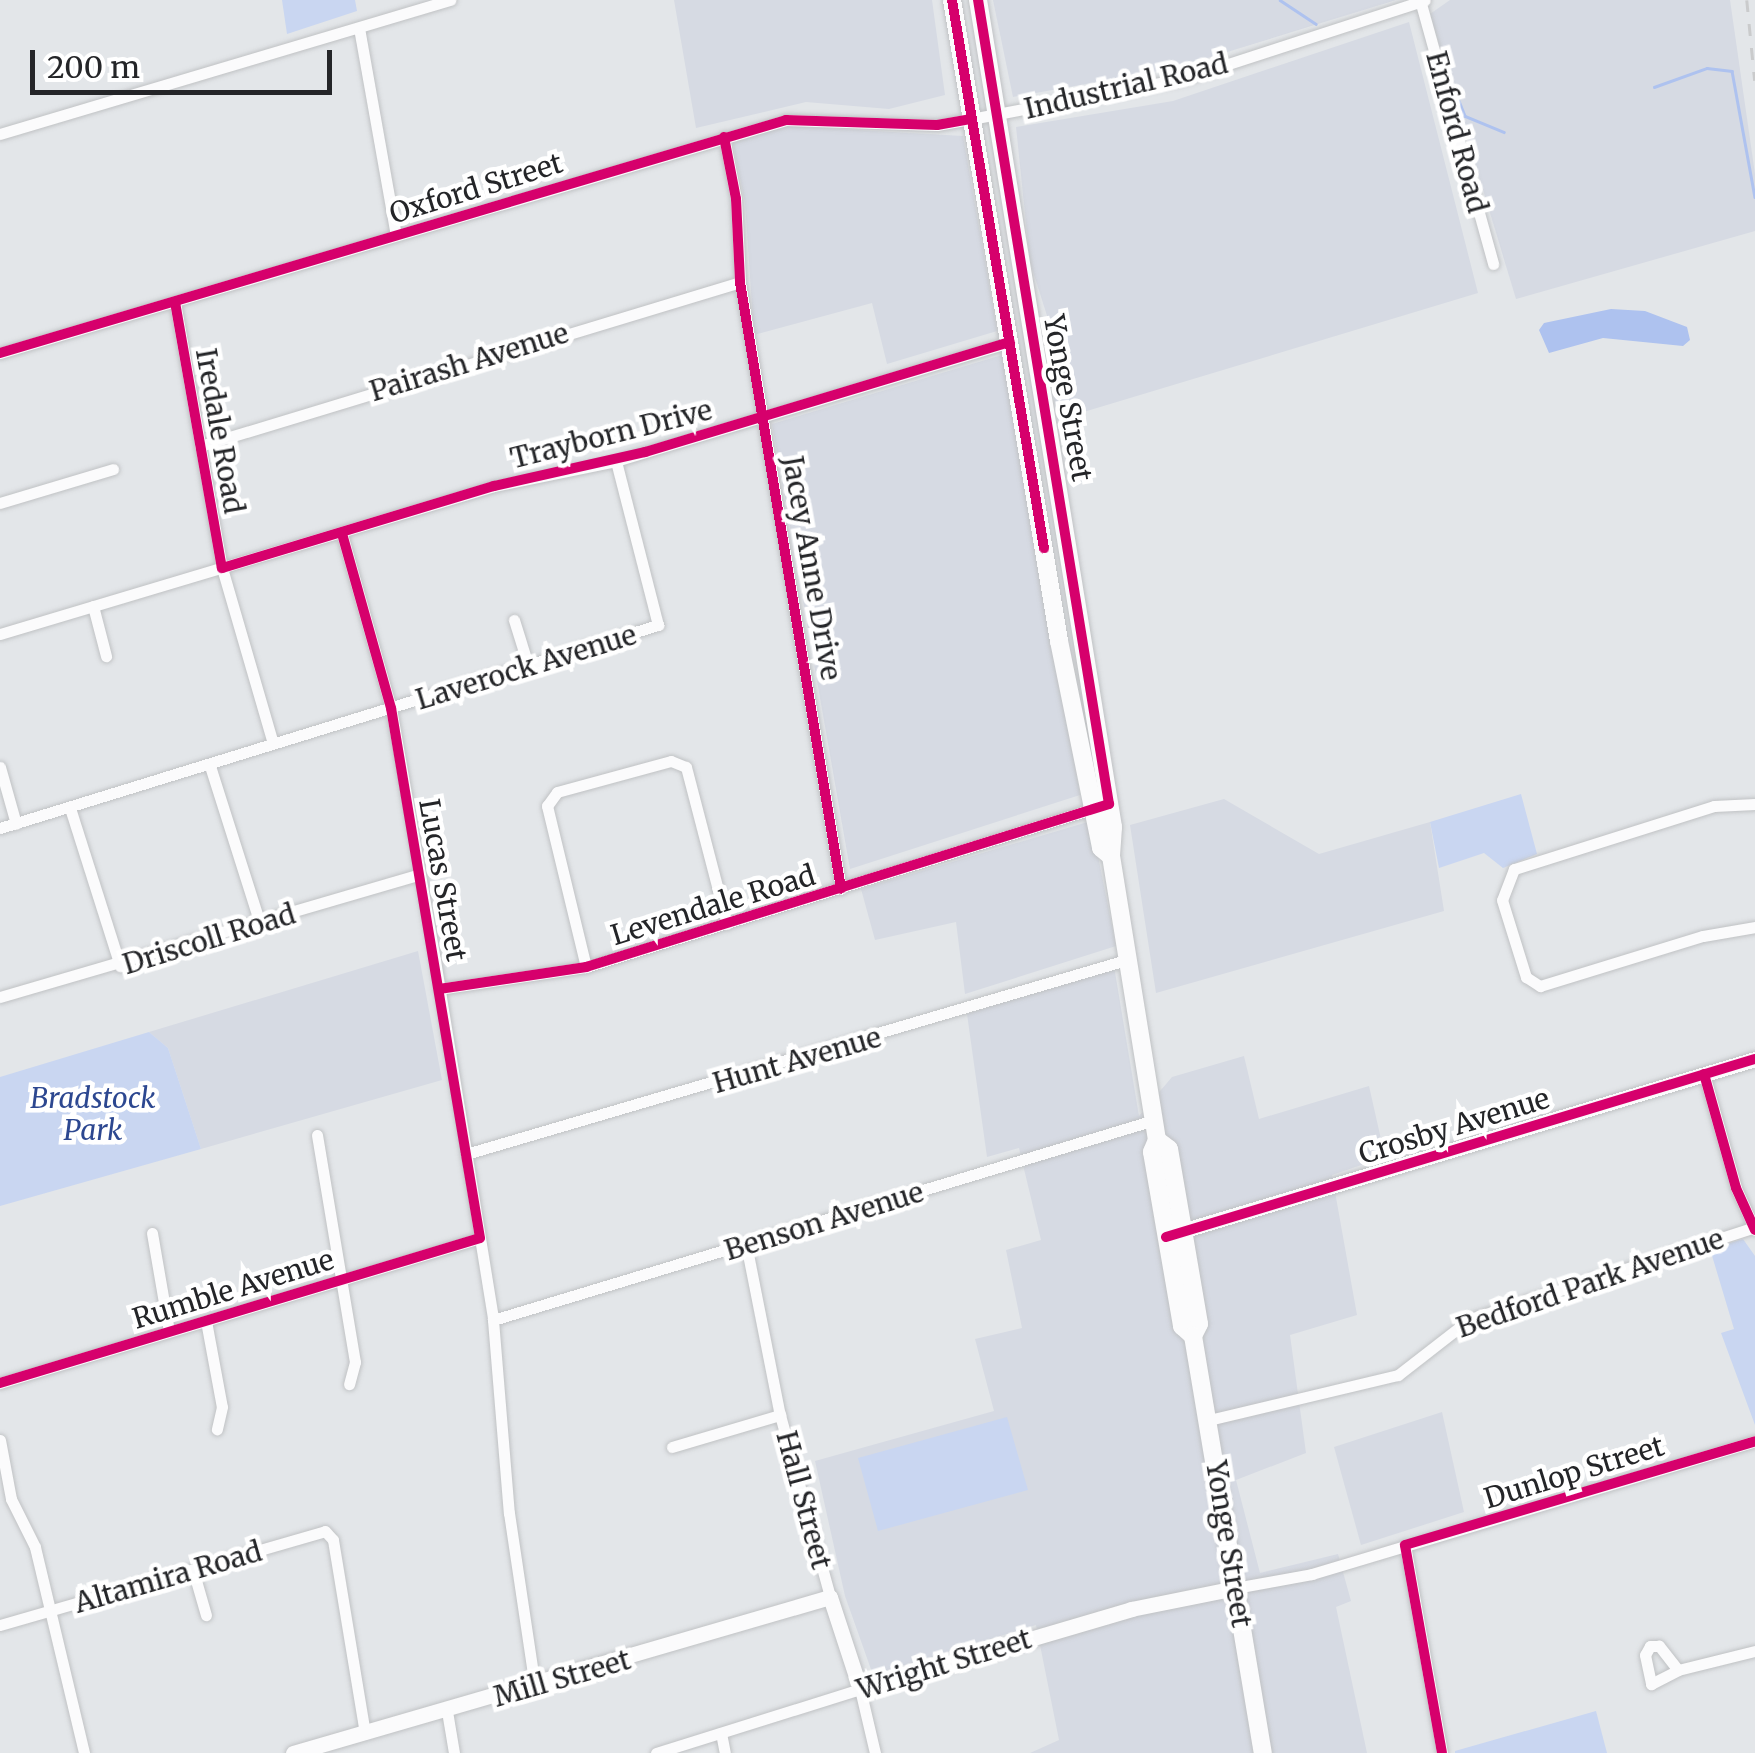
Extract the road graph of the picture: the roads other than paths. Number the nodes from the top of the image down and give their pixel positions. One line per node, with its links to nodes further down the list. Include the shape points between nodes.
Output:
1 (450, 0): 5 (street)
2 (952, 0): 7 (main road, Yonge Street)
3 (978, 0): 6 (main road, Yonge Street)
4 (1422, 1): 6 (street, Industrial Road, via 1186,78); 11 (street, Enford Road)
5 (360, 28): 8 (street); 10 (street)
6 (997, 114): 7 (street, Industrial Road); 33 (main road, Yonge Street)
7 (971, 120): 9 (street, Oxford Street, via 900,125 806,118); 14 (main road, Yonge Street)
8 (0, 134)
9 (724, 137): 10 (street, Oxford Street); 12 (street, Jacey Anne Drive, via 736,199)
10 (396, 235): 13 (street, Oxford Street)
11 (1493, 264)
12 (740, 282): 16 (street, Jacey Anne Drive); 17 (street, Pairash Avenue)
13 (175, 302): 15 (street, Oxford Street); 17 (street, Iredale Road)
14 (1010, 342): 16 (street, Trayborn Drive); 33 (main road, Yonge Street)
15 (0, 353)
16 (762, 418): 18 (street, Trayborn Drive); 38 (street, Jacey Anne Drive)
17 (200, 446): 22 (street, Iredale Road)
18 (616, 461): 21 (street, Trayborn Drive, via 494,486); 27 (street, Laverock Avenue, via 658,624)
19 (114, 468): 20 (street)
20 (0, 503)
21 (342, 534): 22 (street, Trayborn Drive); 28 (street, Lucas Street)
22 (222, 568): 23 (street, Trayborn Drive); 29 (street, Iredale Road)
23 (93, 606): 25 (street, Trayborn Drive); 26 (street)
24 (514, 620): 27 (street)
25 (0, 634)
26 (106, 656)
27 (528, 665): 28 (street, Laverock Avenue)
28 (391, 708): 29 (street, Laverock Avenue); 37 (street, Lucas Street)
29 (272, 743): 30 (street, Laverock Avenue)
30 (210, 766): 34 (street, Laverock Avenue); 39 (street)
31 (0, 767): 35 (street)
32 (1755, 804): 41 (street, via 1714,806 1514,869 1502,900 1526,978 1540,986)
33 (1101, 807): 38 (street, Levendale Road); 42 (main road, Yonge Street, via 1116,846 1110,856)
34 (70, 808): 35 (street, Laverock Avenue); 43 (street)
35 (16, 824): 36 (street, Laverock Avenue)
36 (0, 828)
37 (418, 876): 39 (street, Driscoll Road); 45 (street, Lucas Street)
38 (842, 889): 40 (street, Levendale Road)
39 (260, 924): 43 (street, Driscoll Road)
40 (727, 924): 44 (street, Levendale Road); 44 (street, via 686,766 672,761 557,792 547,806)
41 (1755, 927)
42 (1126, 960): 49 (main road, Yonge Street); 51 (street, Hunt Avenue)
43 (120, 966): 46 (street, Driscoll Road)
44 (586, 966): 45 (street, Levendale Road)
45 (439, 989): 51 (street, Lucas Street)
46 (0, 997)
47 (1755, 1059): 48 (street, Crosby Avenue)
48 (1704, 1074): 52 (street); 54 (street, Crosby Avenue)
49 (1154, 1120): 54 (main road, Yonge Street, via 1157,1140 1169,1149); 56 (street, Benson Avenue)
50 (318, 1135): 57 (street)
51 (466, 1154): 55 (street, Lucas Street)
52 (1755, 1228): 64 (street, Bedford Park Avenue, via 1470,1319 1398,1375)
53 (152, 1232): 60 (street)
54 (1175, 1233): 64 (main road, Yonge Street, via 1199,1324 1194,1336)
55 (480, 1238): 57 (street, Rumble Avenue); 58 (street, Lucas Street)
56 (746, 1244): 58 (street, Benson Avenue); 63 (street, Hall Street)
57 (343, 1279): 59 (street, Rumble Avenue); 62 (street, via 355,1362)
58 (493, 1320): 78 (street, Lucas Street)
59 (206, 1321): 60 (street, Rumble Avenue); 65 (street, via 222,1407)
60 (170, 1332): 61 (street, Rumble Avenue)
61 (0, 1383)
62 (349, 1384)
63 (780, 1415): 68 (street); 72 (street, Hall Street)
64 (1209, 1420): 71 (main road, Yonge Street)
65 (217, 1430)
66 (0, 1440): 73 (street, via 12,1499 35,1547)
67 (1755, 1441): 69 (street, Dunlop Street)
68 (672, 1447)
69 (1405, 1546): 71 (street, Dunlop Street); 91 (street)
70 (193, 1570): 73 (street, Altamira Road); 74 (street); 81 (street, Altamira Road, via 325,1532 333,1540)
71 (1235, 1588): 79 (street, Wright Street, via 1131,1608); 90 (main road, Yonge Street)
72 (830, 1596): 78 (street, Mill Street); 79 (street, Hall Street)
73 (52, 1610): 75 (street, Altamira Road); 84 (street)
74 (206, 1615)
75 (0, 1626)
76 (1755, 1651): 77 (street)
77 (1678, 1670)
78 (534, 1686): 80 (street, Mill Street)
79 (860, 1689): 82 (street, Wright Street); 89 (street, Hall Street)
80 (446, 1712): 81 (street, Mill Street); 86 (street)
81 (365, 1732): 83 (street, Mill Street)
82 (721, 1733): 87 (street, Wright Street); 88 (street)
83 (320, 1749): 85 (street, Mill Street)
84 (84, 1753)
85 (292, 1753)
86 (454, 1753)
87 (656, 1753)
88 (725, 1753)
89 (875, 1753)
90 (1263, 1753)
91 (1442, 1753)

